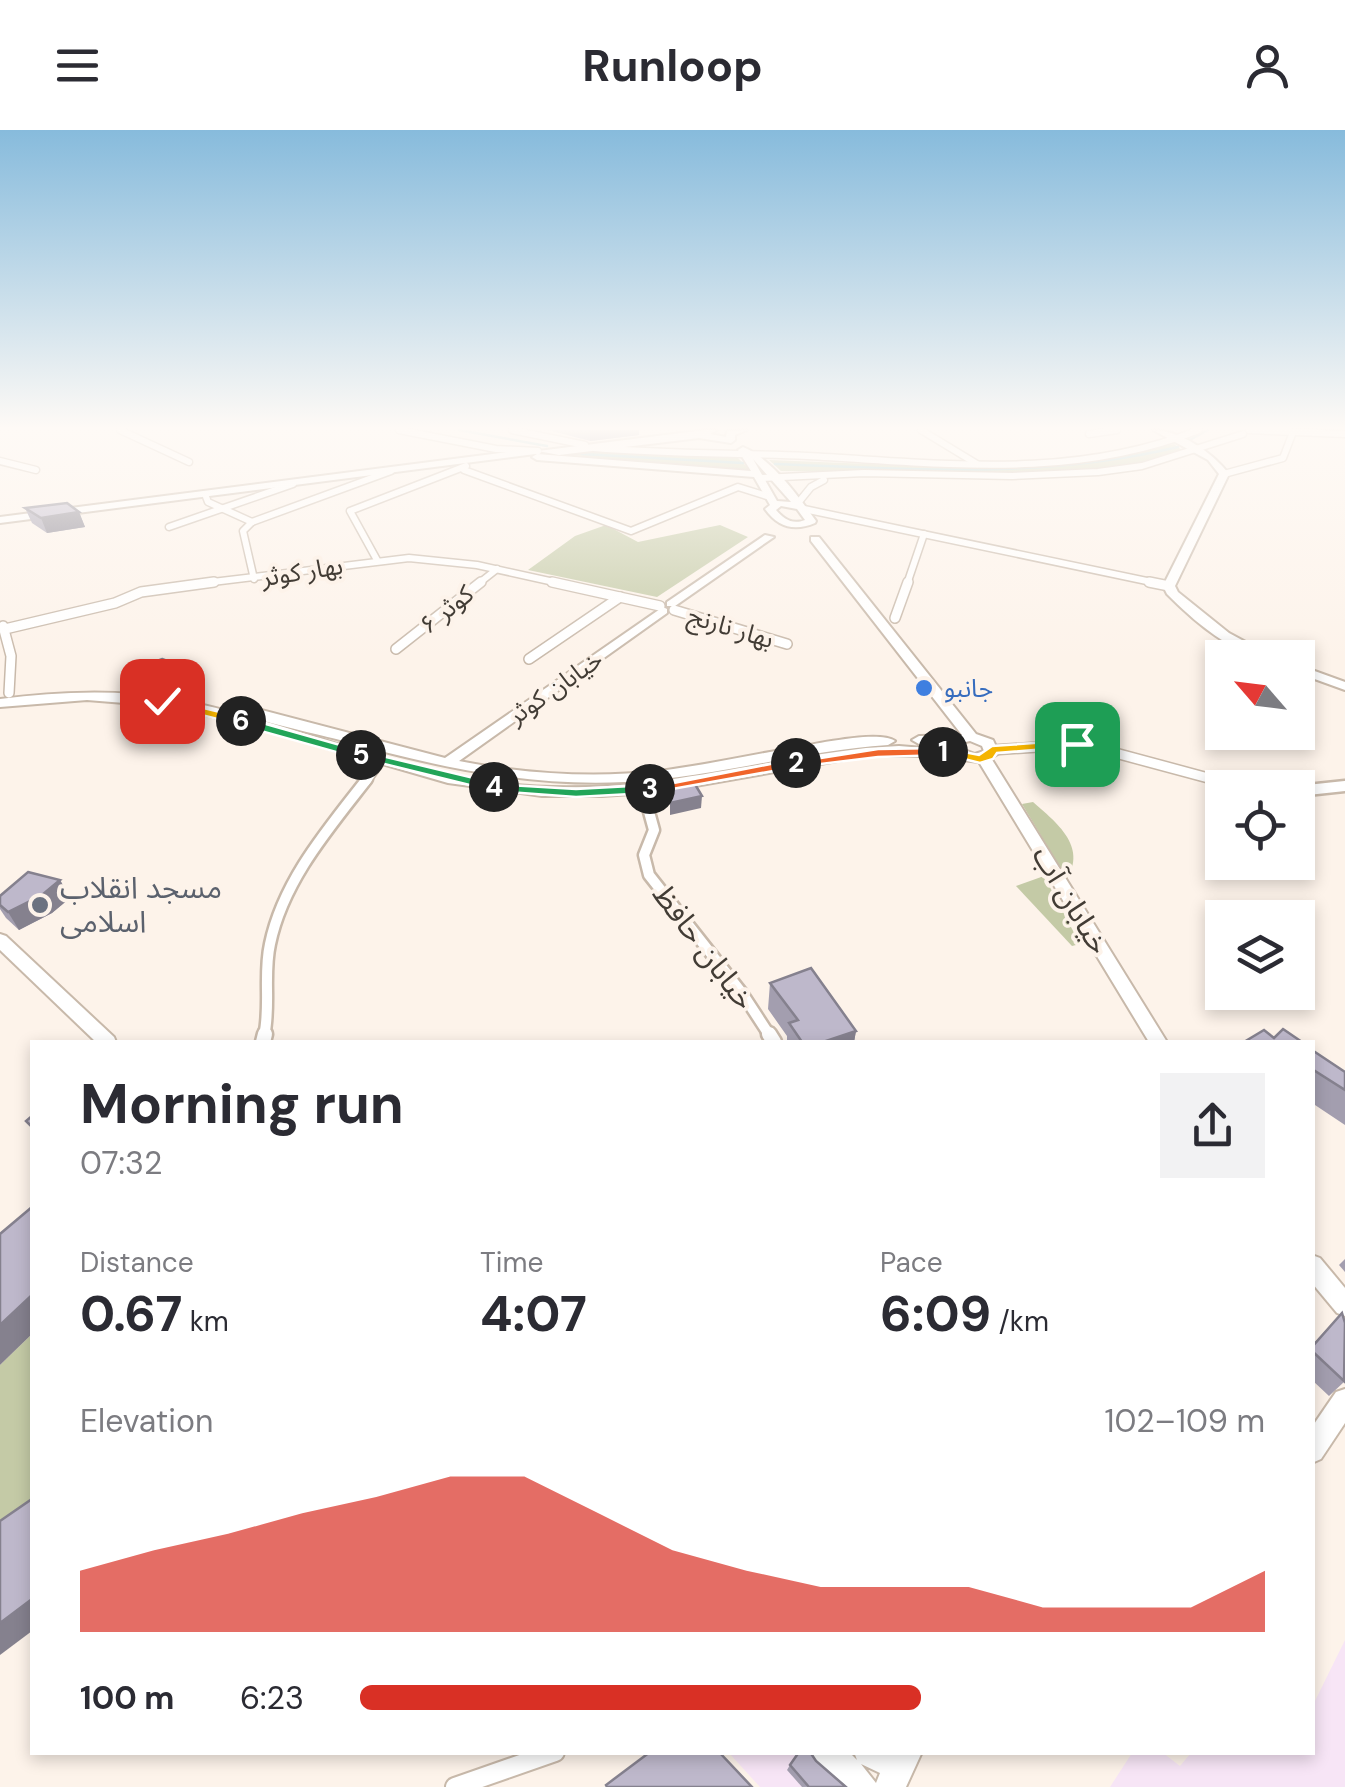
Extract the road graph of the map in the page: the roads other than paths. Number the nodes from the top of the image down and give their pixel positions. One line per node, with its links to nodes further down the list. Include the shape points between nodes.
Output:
1 (100, 507): 11 (main road)
2 (292, 507): 12 (street)
3 (359, 507): 18 (street, via 350,511)
4 (570, 507): 5 (street, via 630,531)
5 (688, 507)
6 (771, 507): 13 (main road)
7 (802, 507): 14 (main road, via 812,519)
8 (807, 507): 16 (street)
9 (1208, 507): 21 (main road)
10 (222, 508): 12 (street); 15 (street)
11 (0, 520)
12 (252, 522): 20 (street, via 243,531)
13 (780, 522): 14 (main road); 17 (main road, خیابان کوثر)
14 (799, 525): 17 (main road, خیابان کوثر); 34 (main road)
15 (169, 527)
16 (924, 534): 21 (street); 24 (street)
17 (769, 537): 23 (main road, خیابان کوثر)
18 (378, 560): 19 (street, بهار کوثر); 20 (street, بهار کوثر)
19 (497, 569): 22 (street, بهار کوثر); 28 (street, کوثر ۶)
20 (254, 579): 25 (street, بهار کوثر, via 141,592)
21 (1169, 586): 26 (main road)
22 (620, 598): 23 (street, بهار کوثر); 29 (street)
23 (667, 608): 27 (street, بهار نارنج); 38 (main road, خیابان کوثر)
24 (896, 618)
25 (3, 626): 32 (street, via 11,656)
26 (1235, 640)
27 (788, 644)
28 (396, 649)
29 (529, 659)
30 (1315, 675): 31 (main road)
31 (1345, 686)
32 (4, 698): 33 (main road, via 149,699)
33 (319, 736): 37 (main road); 38 (main road)
34 (964, 738): 35 (main road, via 983,740); 36 (main road, via 953,748); 40 (main road, via 802,748)
35 (988, 754): 36 (main road); 39 (street, via 1082,744); 47 (main road, خیابان آب)
36 (964, 757): 40 (main road, via 930,751 855,755)
37 (381, 760): 40 (main road, via 512,790 576,793); 45 (street, via 279,915 269,945)
38 (447, 763): 40 (main road, via 525,778)
39 (1205, 777)
40 (640, 784): 46 (street, خیابان حافظ, via 654,830 644,854 649,874)
41 (1345, 786): 42 (street)
42 (1315, 789)
43 (0, 940): 44 (main road)
44 (106, 1040)
45 (263, 1040)
46 (773, 1040)
47 (1157, 1040)
48 (1315, 1270): 49 (main road)
49 (1345, 1305)
50 (1345, 1401): 51 (main road)
51 (1315, 1446)
52 (546, 1755): 57 (street)
53 (830, 1755): 58 (main road)
54 (875, 1755): 55 (main road)
55 (900, 1755)
56 (905, 1755): 59 (main road)
57 (455, 1787)
58 (862, 1787)
59 (890, 1787)

